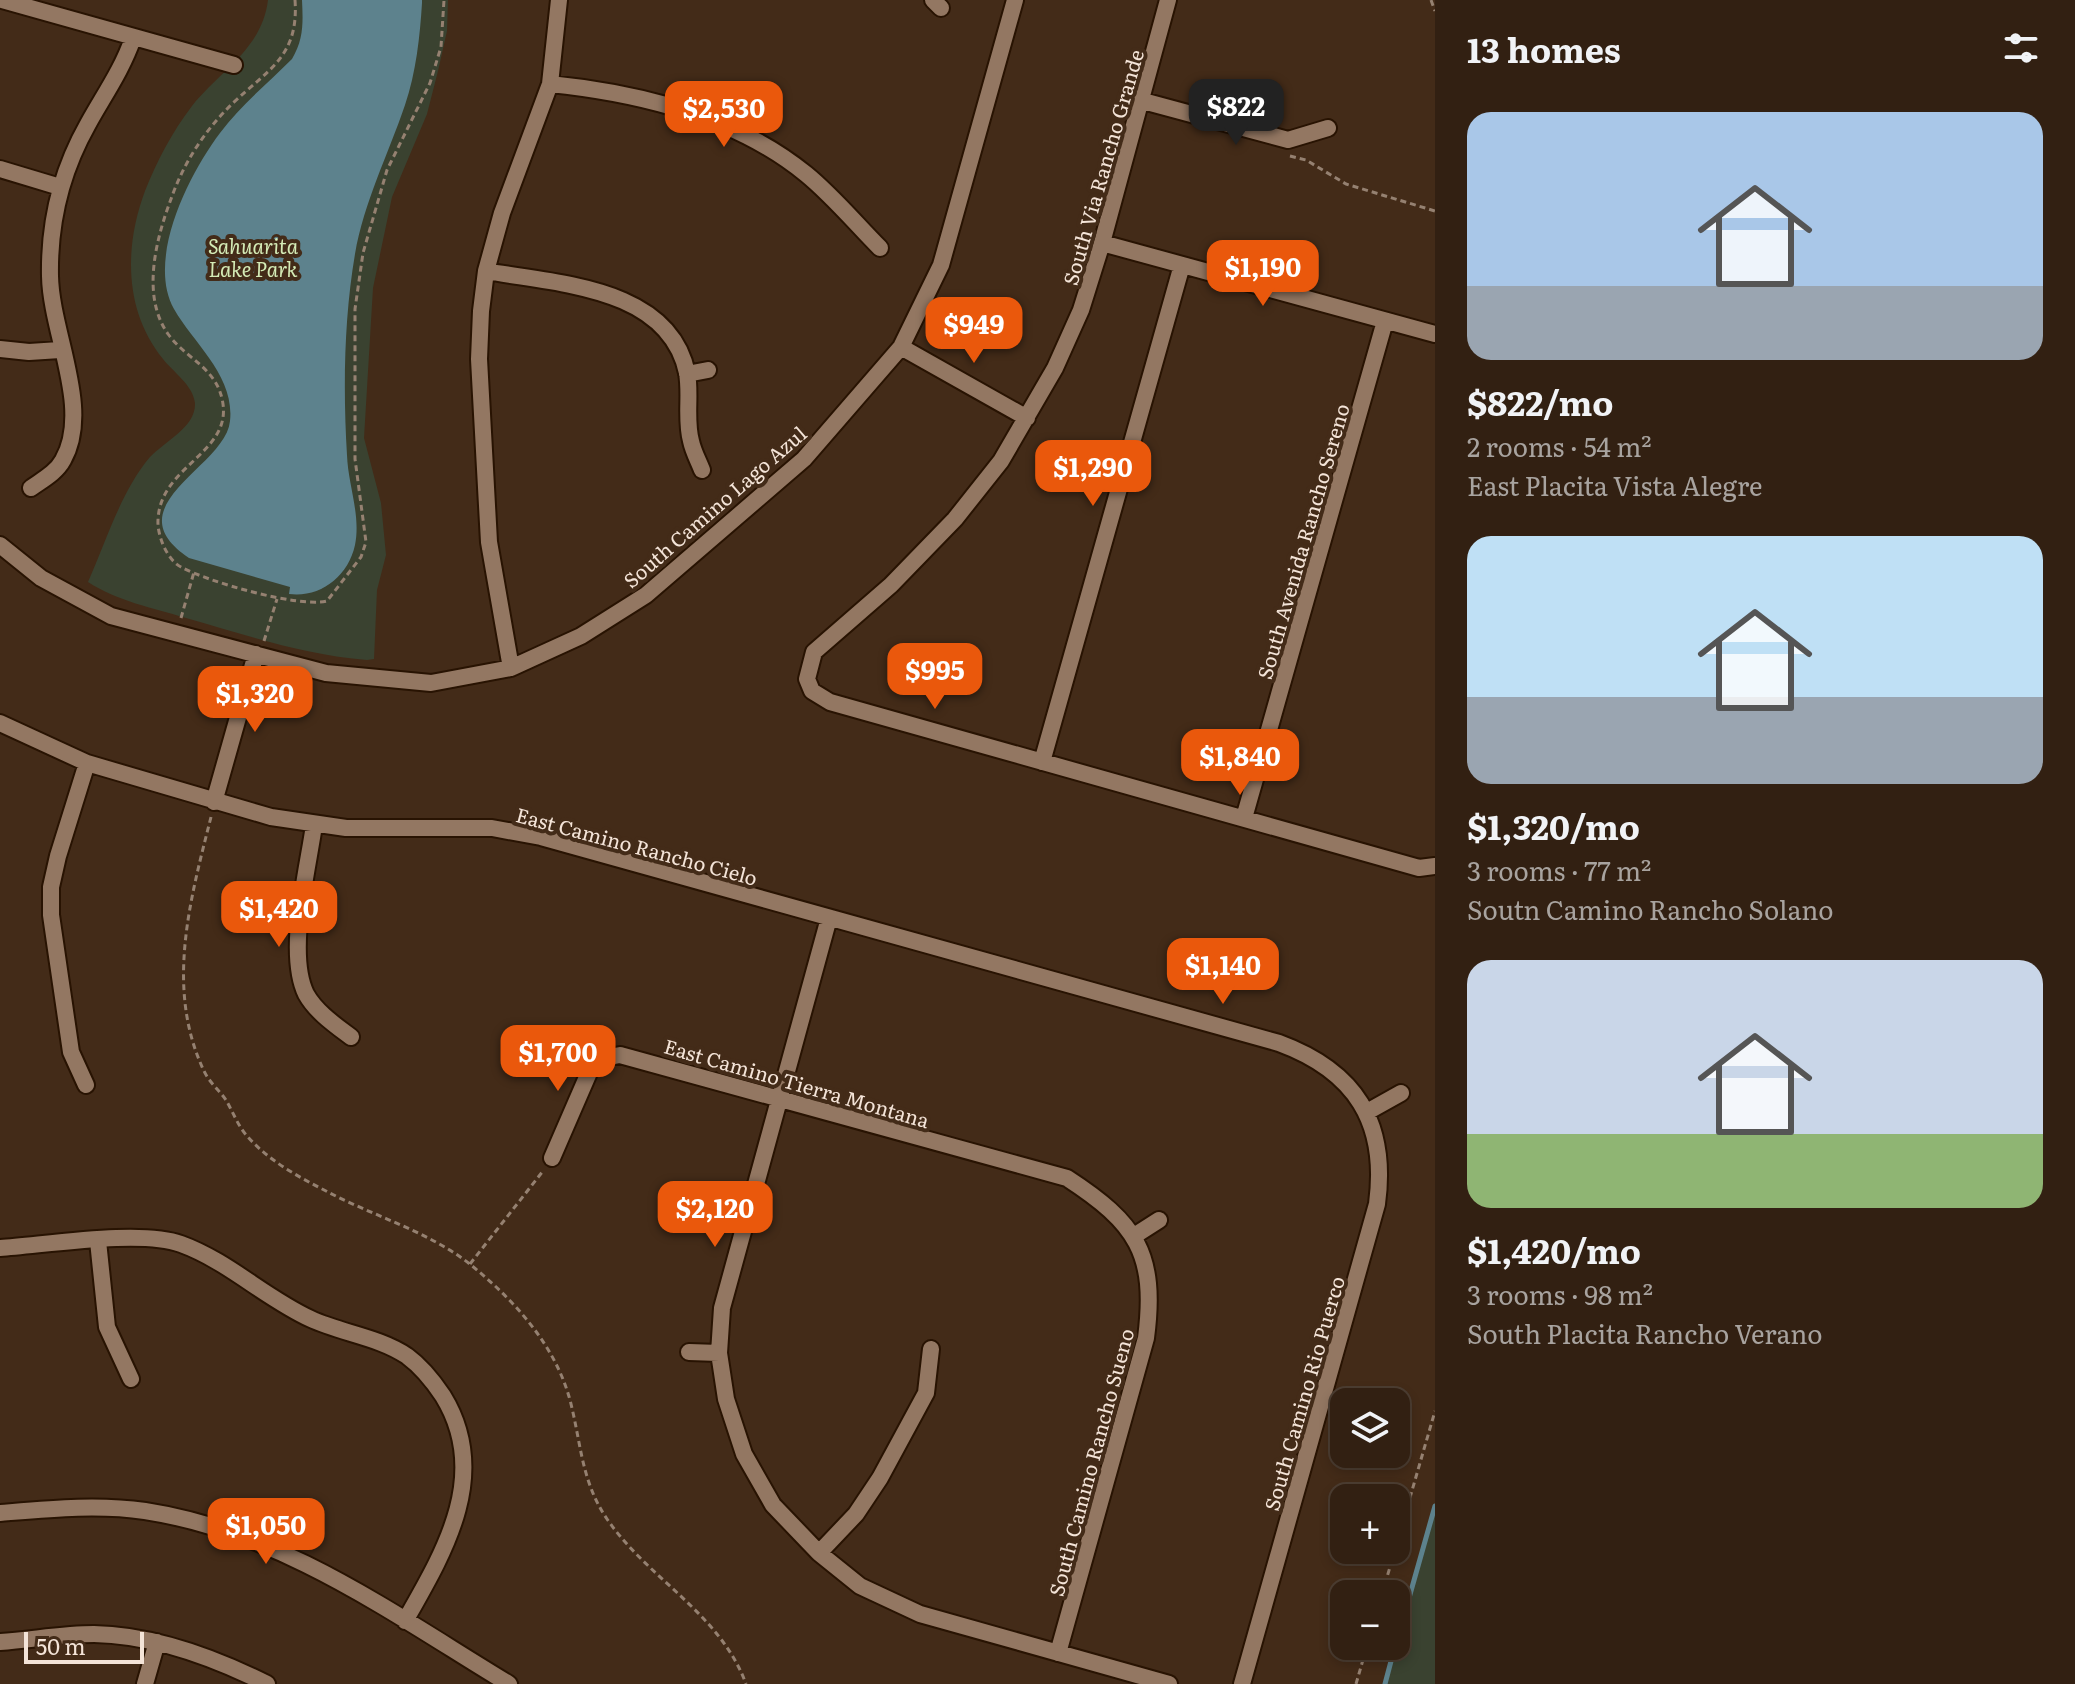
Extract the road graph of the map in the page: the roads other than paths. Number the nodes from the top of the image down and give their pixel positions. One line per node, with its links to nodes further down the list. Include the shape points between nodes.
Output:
1 (2, 0): 5 (street)
2 (559, 0): 7 (street)
3 (1015, 0): 18 (street, South Camino Lago Azul, via 941,265)
4 (1168, 0): 8 (street, South Via Rancho Grande)
5 (133, 38): 6 (street); 11 (street)
6 (234, 65)
7 (550, 84): 13 (street, via 614,91 695,114 752,139 806,174); 15 (street)
8 (1143, 101): 9 (street, via 1288,140); 12 (street, South Via Rancho Grande)
9 (1328, 128)
10 (0, 169): 11 (street)
11 (60, 187): 20 (street, via 50,277)
12 (1102, 243): 14 (street); 23 (street, South Via Rancho Grande, via 1081,310)
13 (880, 248)
14 (1182, 265): 16 (street); 30 (street)
15 (486, 271): 22 (street, via 609,293 648,313 678,345); 28 (street, via 479,359 489,542)
16 (1385, 321): 17 (street); 33 (street, South Avenida Rancho Sereno)
17 (1435, 334)
18 (901, 347): 23 (street); 28 (street, South Camino Lago Azul, via 804,459 646,595 581,636)
19 (0, 349): 20 (street)
20 (60, 350): 25 (street, via 73,398 74,430 63,461)
21 (708, 370): 22 (street)
22 (687, 374): 24 (street, via 690,439)
23 (1027, 418): 30 (street, South Via Rancho Grande, via 955,519 891,585 814,652 807,679 812,691 830,702)
24 (702, 470)
25 (31, 488)
26 (0, 545): 27 (street, South Camino Lago Azul, via 41,578 111,616)
27 (258, 655): 28 (street, South Camino Lago Azul, via 326,673 431,683); 32 (street)
28 (511, 668)
29 (0, 723): 31 (street, East Camino Rancho Cielo)
30 (1042, 762): 33 (street)
31 (87, 763): 32 (street, East Camino Rancho Cielo); 38 (street, via 51,887 71,1052)
32 (214, 802): 34 (street, East Camino Rancho Cielo)
33 (1244, 818): 35 (street, via 1419,868)
34 (314, 825): 36 (street, East Camino Rancho Cielo, via 389,831 492,828); 37 (street, via 299,960 306,993)
35 (1435, 866)
36 (829, 918): 40 (street); 41 (street, East Camino Rancho Cielo, via 1311,1055 1336,1072)
37 (351, 1037)
38 (86, 1085)
39 (1401, 1093): 41 (street)
40 (779, 1097): 42 (street, East Camino Tierra Montana, via 639,1058 604,1058 591,1068); 44 (street, East Camino Tierra Montana, via 1067,1178 1108,1204); 49 (street, via 733,1259)
41 (1367, 1112): 61 (street, South Camino Rio Puerco, via 1379,1153 1377,1204)
42 (552, 1158)
43 (1159, 1220): 44 (street)
44 (1134, 1236): 56 (street, South Camino Rancho Sueno, via 1148,1271 1146,1338)
45 (98, 1241): 46 (street); 50 (street, via 107,1327); 53 (street, via 177,1242 314,1321 406,1355 432,1379 454,1414 465,1483 455,1521)
46 (0, 1248)
47 (931, 1349): 52 (street, via 926,1393 880,1478 856,1514)
48 (689, 1352): 49 (street)
49 (719, 1353): 52 (street, via 726,1399 744,1454 773,1505)
50 (131, 1379)
51 (0, 1513): 53 (street, via 72,1507 143,1511 205,1523 311,1564)
52 (819, 1553): 56 (street, via 860,1586 920,1614)
53 (405, 1621): 59 (street)
54 (0, 1642): 55 (street, via 94,1634)
55 (157, 1642): 57 (street); 58 (street)
56 (1058, 1653): 60 (street)
57 (145, 1684)
58 (267, 1684)
59 (509, 1684)
60 (1169, 1684)
61 (1242, 1684)

